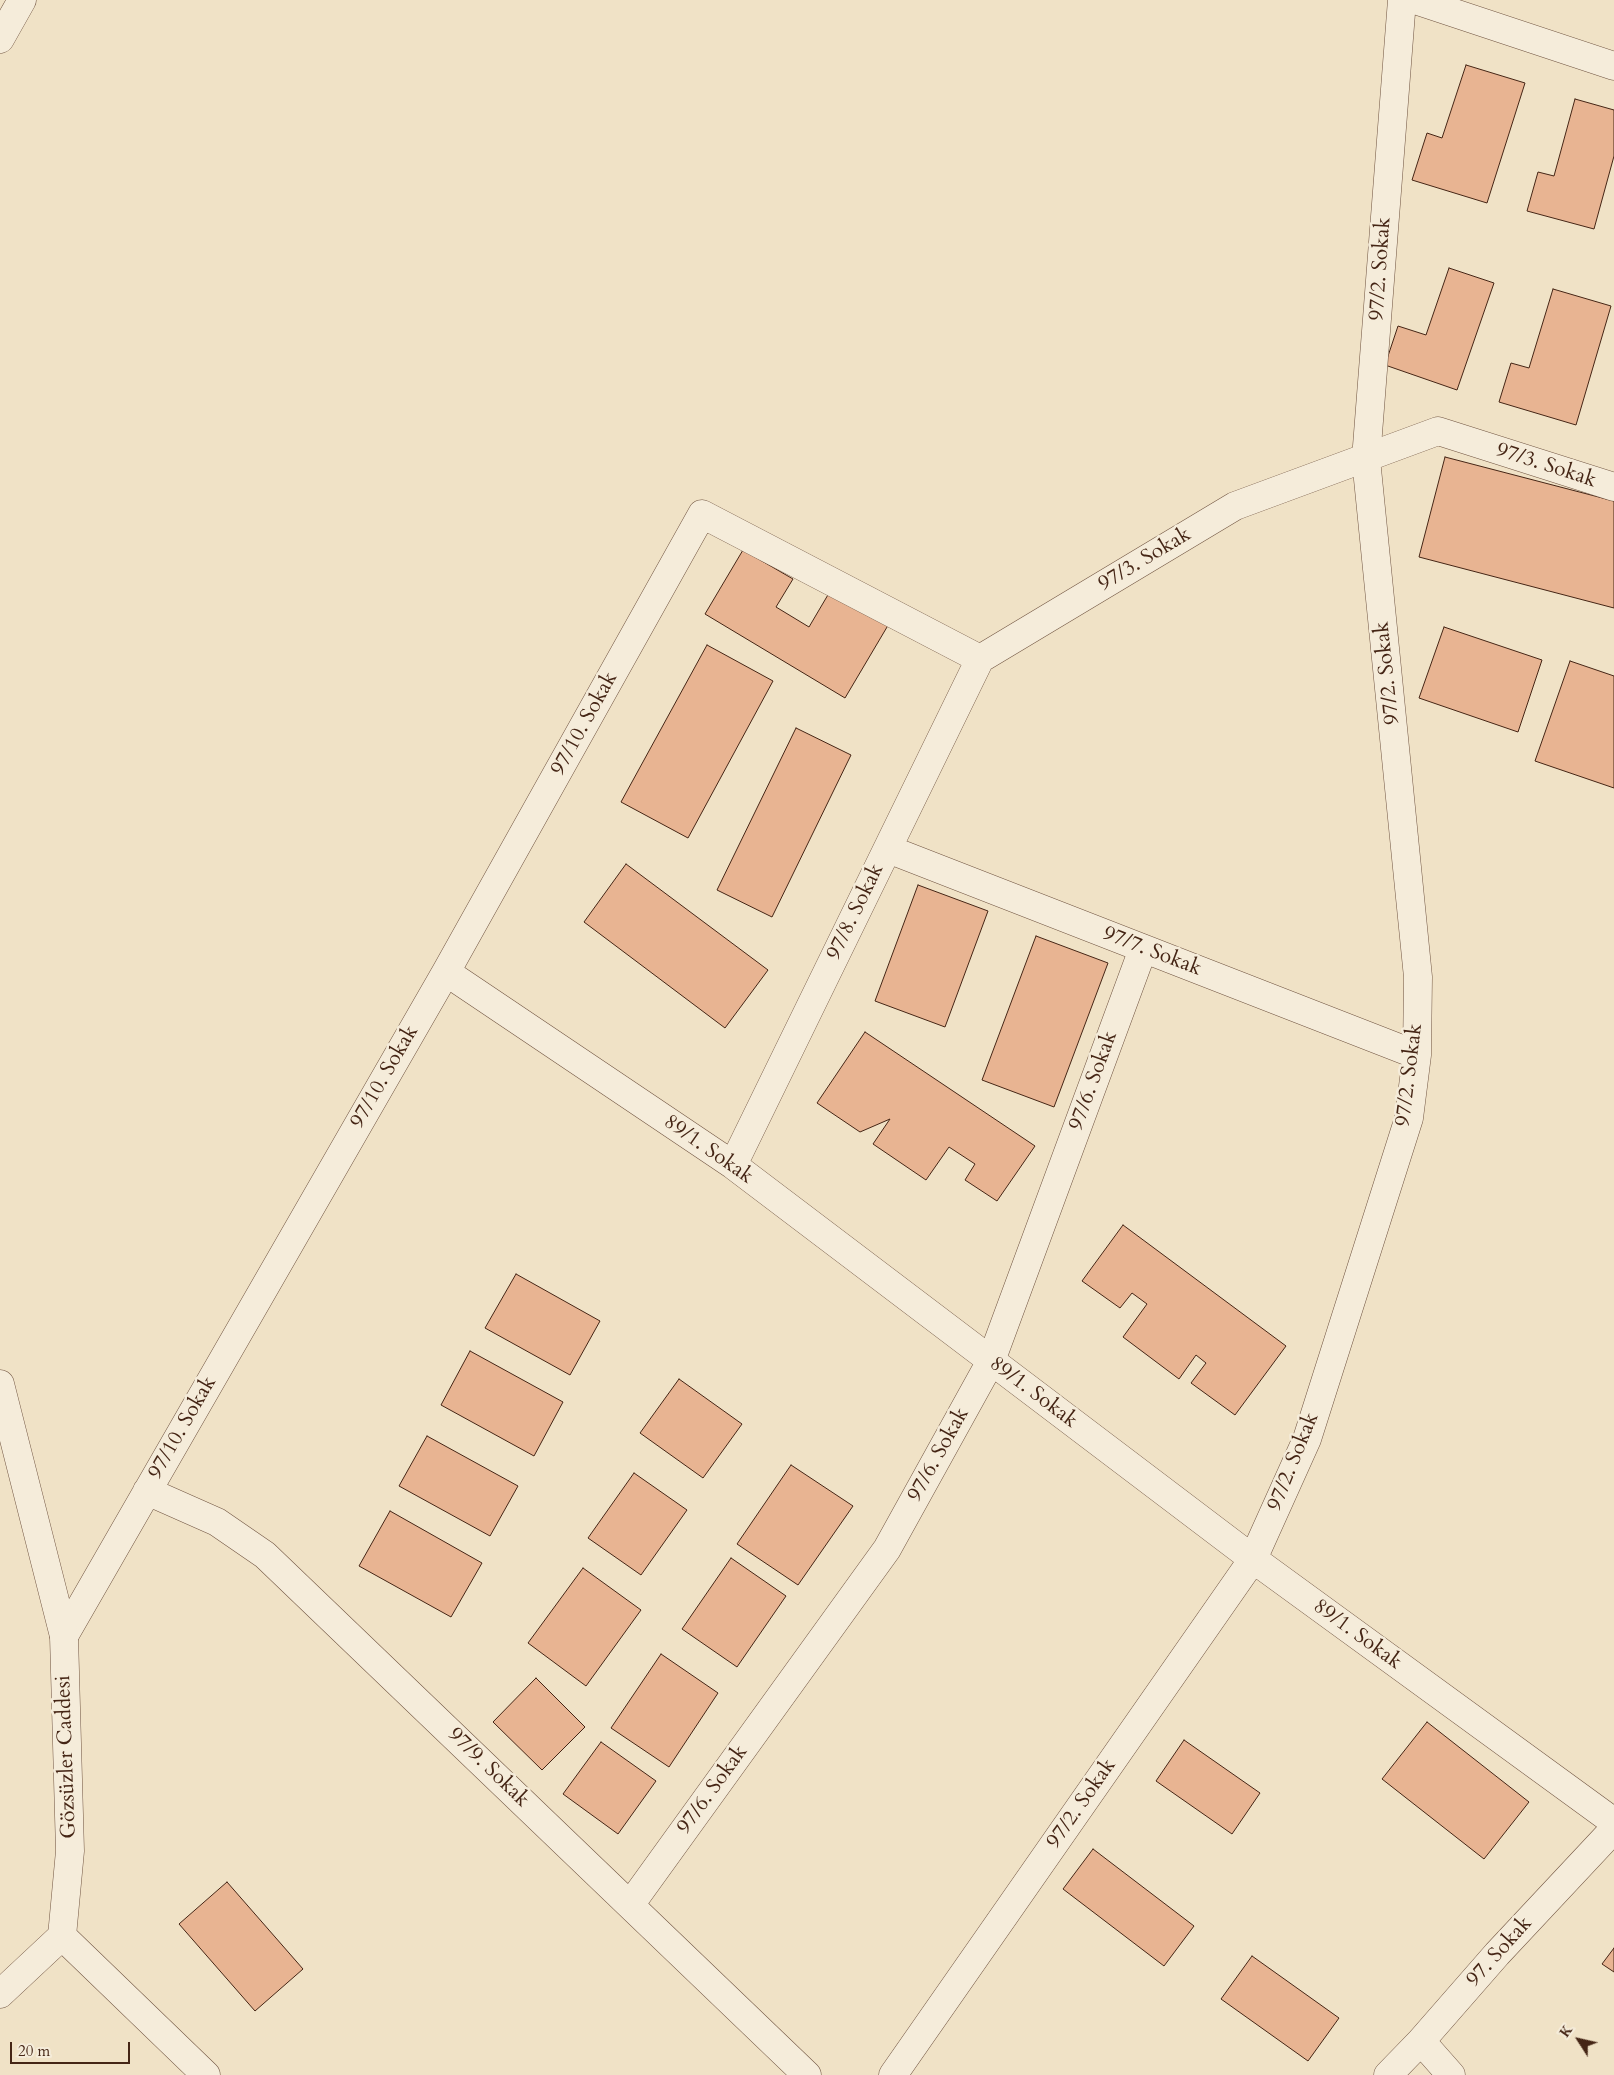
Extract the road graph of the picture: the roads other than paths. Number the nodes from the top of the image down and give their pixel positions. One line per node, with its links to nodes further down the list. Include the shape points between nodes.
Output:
1 (22, 0): 4 (street)
2 (1402, 0): 6 (street, 97/2. Sokak)
3 (1415, 0): 5 (street)
4 (0, 39)
5 (1614, 66)
6 (1366, 459): 7 (street, 97/3. Sokak, via 1438,431); 8 (street, 97/3. Sokak, via 1235,506); 12 (street, 97/2. Sokak, via 1418,977)
7 (1614, 487)
8 (980, 659): 9 (street, 97/8. Sokak); 11 (street, 97/10. Sokak, via 702,514)
9 (888, 849): 10 (street, 97/7. Sokak); 13 (street, 97/8. Sokak)
10 (1143, 949): 12 (street, 97/7. Sokak); 14 (street, 97/6. Sokak)
11 (446, 972): 13 (street, 89/1. Sokak); 16 (street, 97/10. Sokak)
12 (1417, 1055): 17 (street, 97/2. Sokak, via 1409,1118 1310,1430)
13 (732, 1165): 14 (street, 89/1. Sokak)
14 (991, 1361): 17 (street, 89/1. Sokak); 21 (street, 97/6. Sokak, via 887,1549)
15 (0, 1384): 18 (street, Gözsüzler Caddesi)
16 (147, 1491): 18 (street, 97/10. Sokak); 21 (street, 97/9. Sokak, via 217,1522 264,1555)
17 (1253, 1559): 19 (street, 89/1. Sokak); 27 (street, 97/2. Sokak)
18 (64, 1636): 22 (street, Gözsüzler Caddesi, via 70,1850)
19 (1614, 1822)
20 (1614, 1830): 24 (street, 97. Sokak, via 1497,1954)
21 (630, 1905): 26 (street, 97/9. Sokak)
22 (62, 1936): 23 (street); 25 (street)
23 (0, 1994)
24 (1421, 2041): 28 (street, 97. Sokak); 29 (street)
25 (206, 2075)
26 (807, 2075)
27 (893, 2075)
28 (1388, 2075)
29 (1450, 2075)

